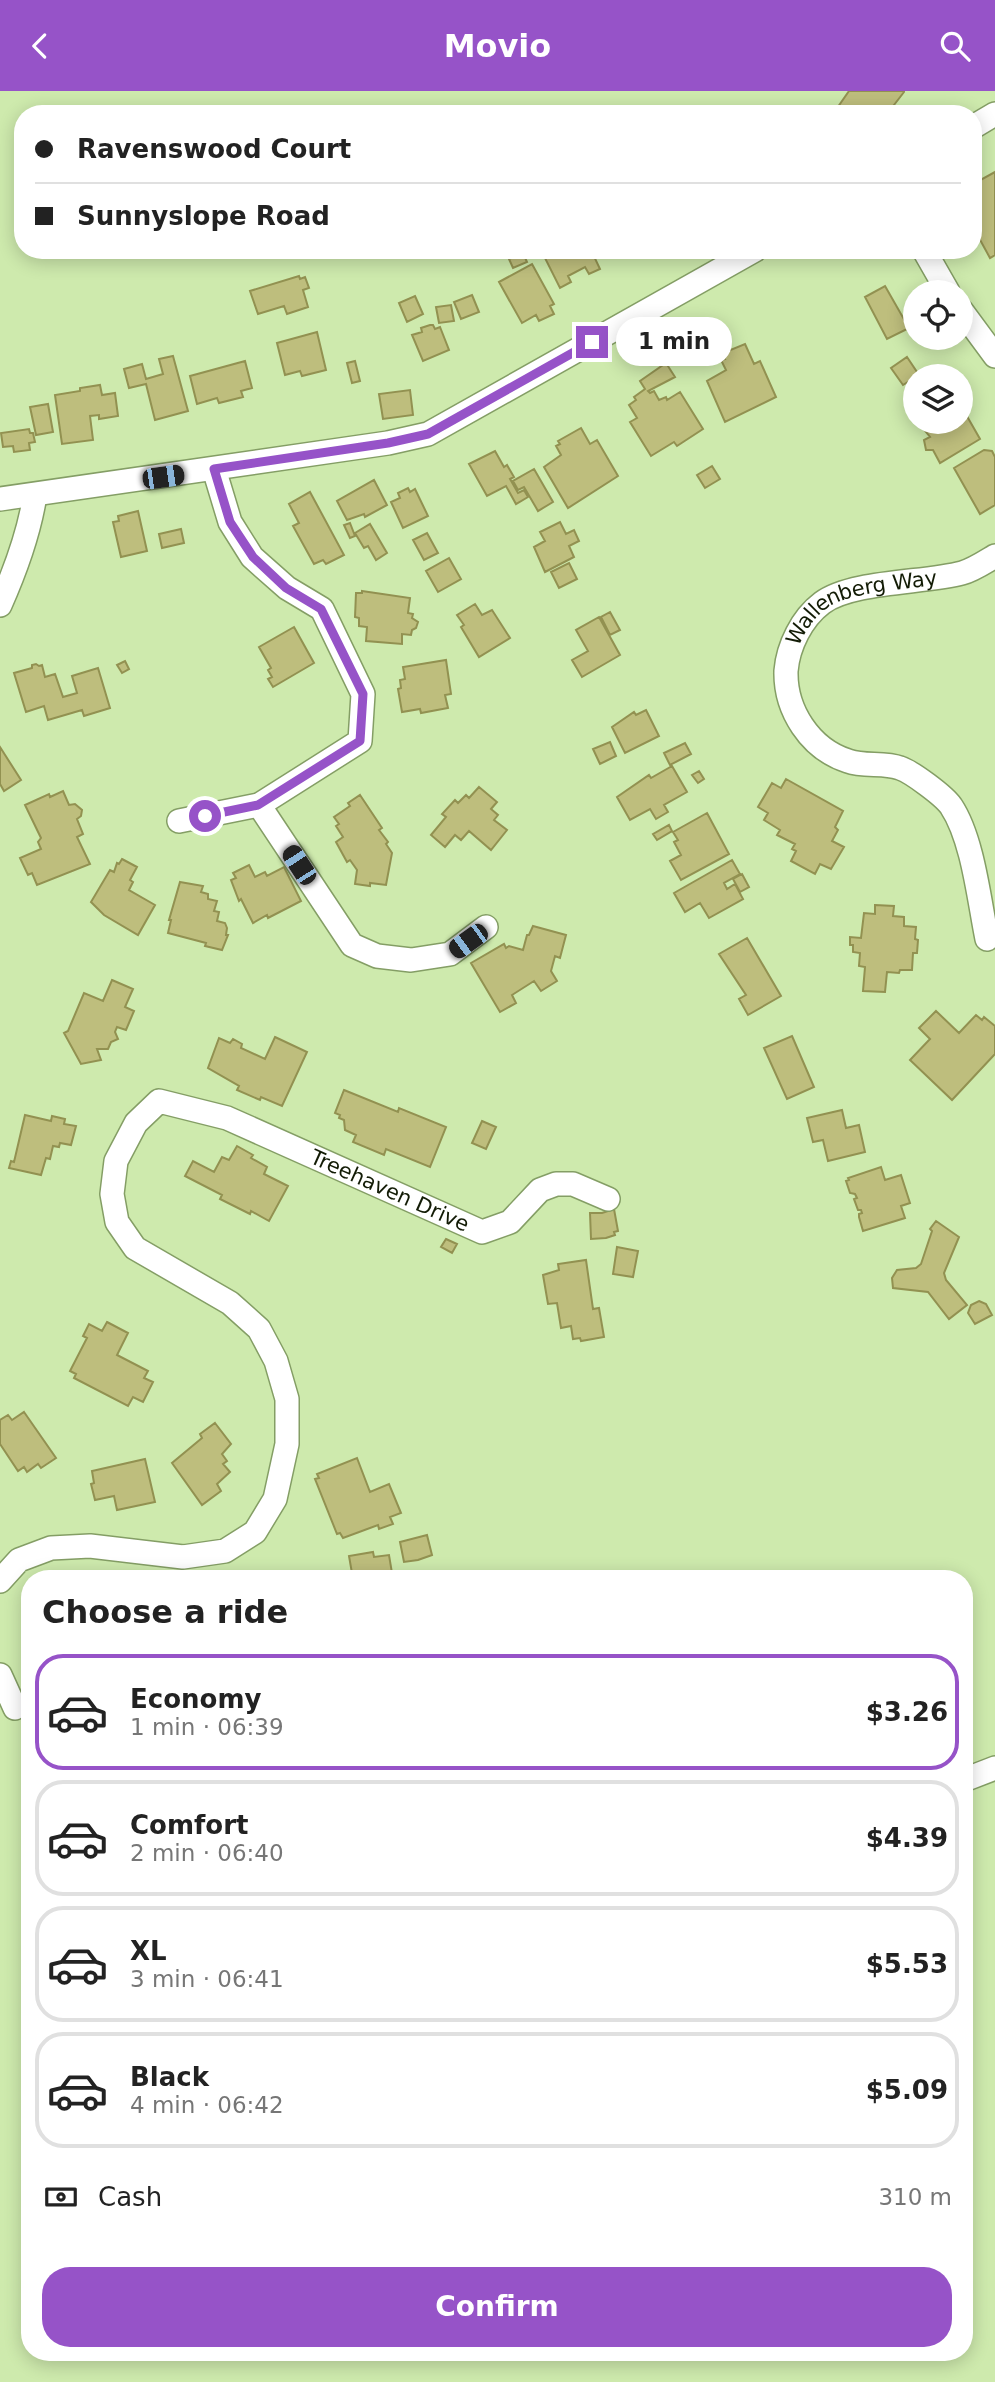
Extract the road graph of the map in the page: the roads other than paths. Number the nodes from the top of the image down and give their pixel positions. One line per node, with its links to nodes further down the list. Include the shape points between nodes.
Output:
1 (739, 259): 6 (street, via 428,434)
2 (929, 259): 3 (street)
3 (941, 280)
4 (973, 326): 5 (street)
5 (995, 356)
6 (214, 469): 7 (street); 11 (street, via 230,522 253,557 286,588 321,609 363,694 360,741)
7 (35, 495): 8 (street); 10 (street, via 18,563)
8 (0, 499)
9 (995, 556): 14 (street, Wallenberg Way, via 964,573 844,592 823,602 808,616 794,642 786,683 788,699 803,728 832,754 848,761 900,768 950,805 966,837)
10 (0, 605)
11 (258, 805): 12 (street); 13 (street, via 352,945 377,956 411,960 450,954)
12 (179, 821)
13 (486, 927)
14 (987, 939)
15 (608, 1199): 16 (street, Treehaven Drive, via 573,1184 556,1184 540,1190 510,1223 482,1232 227,1118 159,1101 136,1123 116,1161 112,1194 117,1222 135,1248 230,1303 260,1329 287,1399 287,1444 275,1499 255,1532 225,1551 183,1557 90,1546 51,1548 19,1560)
16 (0, 1581)
17 (0, 1675): 18 (street)
18 (15, 1711)
19 (995, 1768): 20 (street)
20 (973, 1777)

